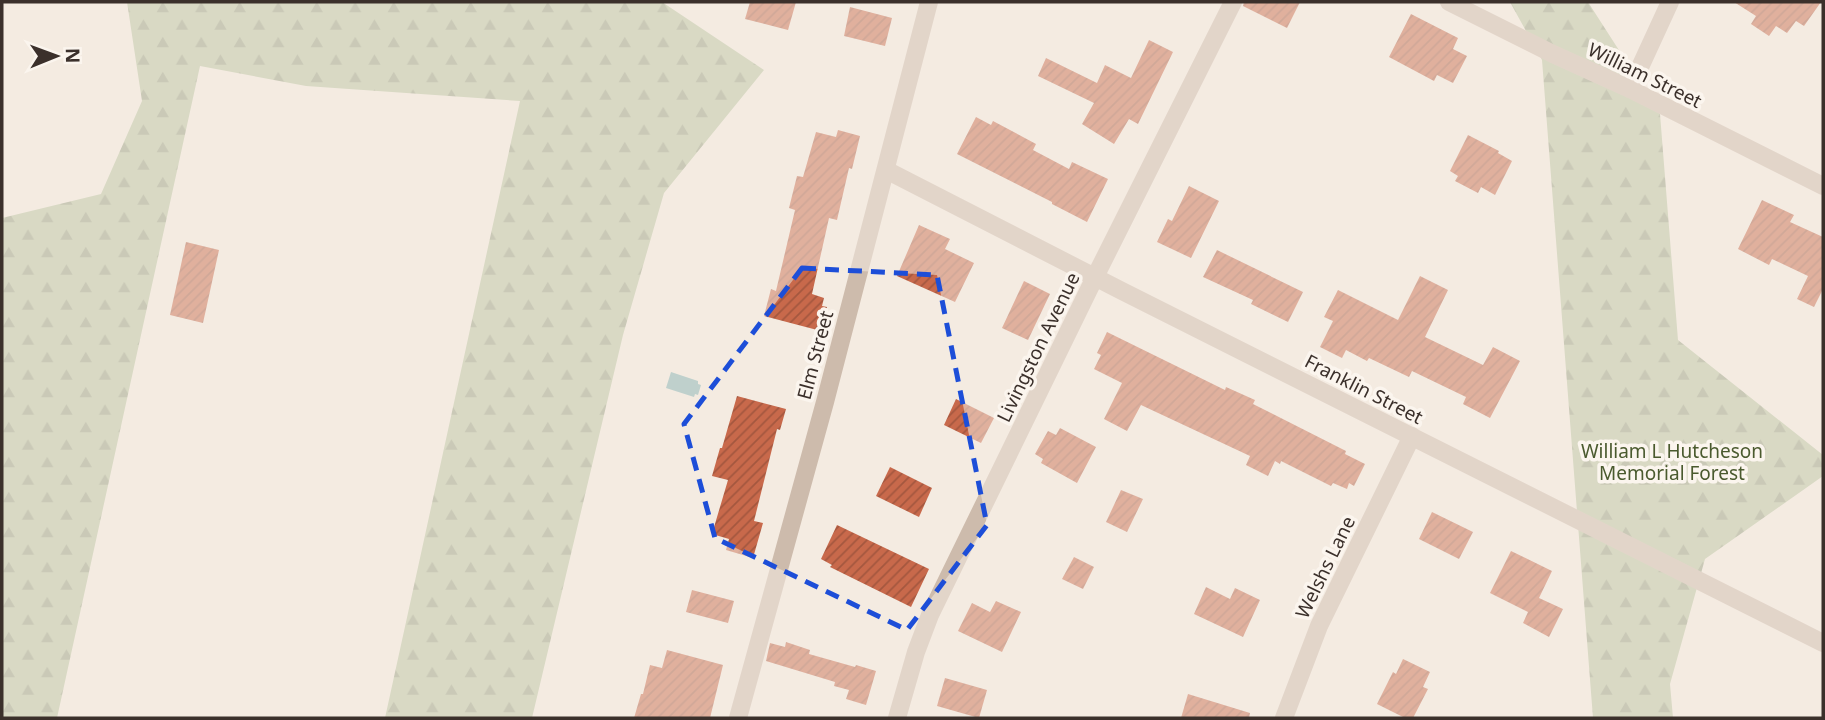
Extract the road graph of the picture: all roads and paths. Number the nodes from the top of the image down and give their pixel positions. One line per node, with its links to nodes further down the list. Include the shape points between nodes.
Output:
1 (929, 2): 6 (street, Elm Street)
2 (1233, 2): 8 (street, Livingston Avenue)
3 (1449, 2): 5 (street, William Street)
4 (1670, 2): 5 (street)
5 (1630, 89): 7 (street, William Street)
6 (886, 170): 8 (street, Franklin Street); 11 (street, Elm Street)
7 (1823, 186)
8 (1095, 277): 9 (street, Franklin Street); 12 (street, Livingston Avenue, via 930,615)
9 (1412, 436): 10 (street, Franklin Street); 13 (street, Welshs Lane, via 1320,626)
10 (1823, 643)
11 (738, 718)
12 (897, 718)
13 (1284, 718)

